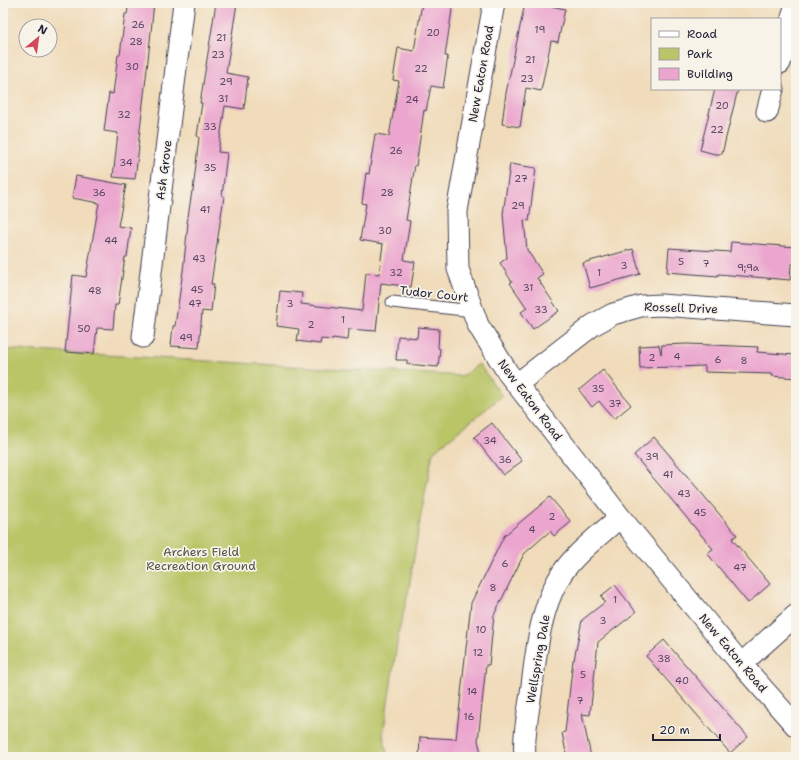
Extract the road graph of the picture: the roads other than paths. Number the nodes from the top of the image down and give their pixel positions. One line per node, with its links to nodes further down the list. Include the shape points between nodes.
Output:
1 (184, 3): 10 (street, Ash Grove)
2 (494, 3): 8 (street, New Eaton Road, via 457,211 458,269)
3 (796, 4): 4 (street)
4 (781, 59)
5 (773, 90): 6 (street)
6 (767, 112)
7 (392, 302): 8 (lane, Tudor Court)
8 (473, 311): 11 (street, New Eaton Road, via 478,325)
9 (796, 315): 11 (street, Rossell Drive, via 661,305 636,307 613,314 593,325)
10 (143, 337)
11 (517, 384): 12 (street, New Eaton Road)
12 (620, 517): 14 (street, New Eaton Road); 16 (street, Wellspring Dale, via 569,564 557,580 539,636 526,728)
13 (796, 616): 14 (street)
14 (741, 664): 15 (street, New Eaton Road)
15 (796, 726)
16 (525, 757)

